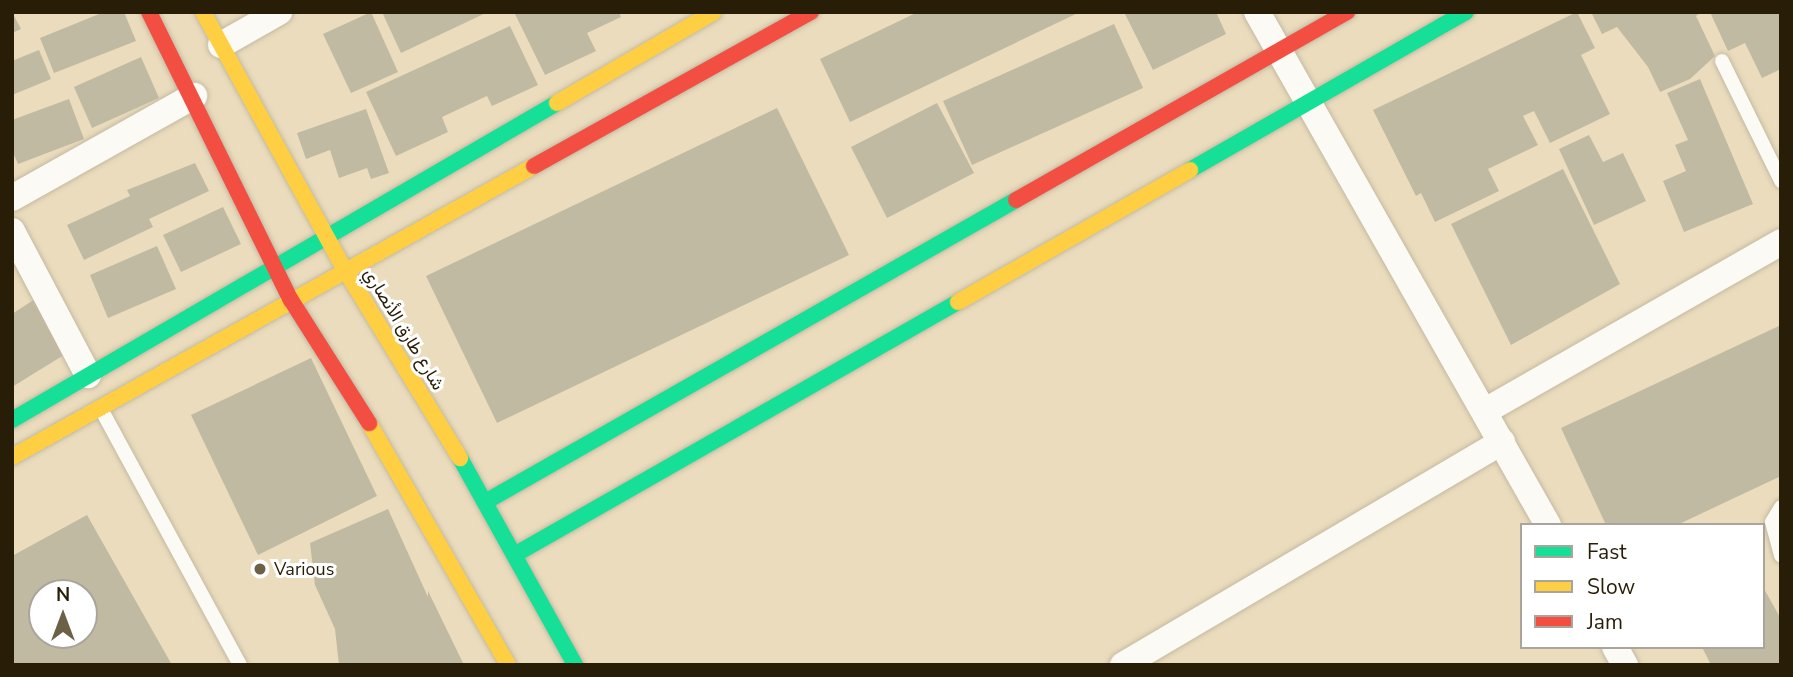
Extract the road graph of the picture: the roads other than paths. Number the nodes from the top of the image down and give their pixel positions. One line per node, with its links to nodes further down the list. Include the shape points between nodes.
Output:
1 (149, 12): 12 (street)
2 (203, 12): 9 (street, شارع طارق الأنصاري)
3 (811, 12): 20 (street)
4 (1257, 12): 10 (street)
5 (1347, 12): 10 (street)
6 (1466, 12): 13 (street)
7 (276, 13): 9 (street)
8 (702, 15): 17 (street)
9 (222, 45): 17 (street, شارع طارق الأنصاري)
10 (1278, 51): 13 (street); 28 (street)
11 (1722, 61): 14 (lane)
12 (194, 96): 15 (street); 19 (street)
13 (1309, 102): 24 (street); 31 (street)
14 (1781, 181)
15 (12, 198)
16 (12, 231): 22 (street)
17 (329, 235): 19 (street); 20 (street, شارع طارق الأنصاري)
18 (1781, 242): 24 (street)
19 (274, 267): 21 (street); 22 (street)
20 (344, 268): 21 (street); 28 (street, شارع طارق الأنصاري)
21 (291, 300): 23 (street); 35 (street, via 343,379)
22 (88, 375): 25 (street)
23 (100, 407): 27 (street); 34 (lane)
24 (1485, 411): 26 (street)
25 (12, 420)
26 (1502, 442): 30 (street); 37 (street)
27 (12, 457)
28 (487, 501): 31 (street, شارع طارق الأنصاري)
29 (1781, 508): 32 (lane, via 1772,522)
30 (1547, 523)
31 (516, 554): 36 (street, شارع طارق الأنصاري)
32 (1781, 556)
33 (1616, 649): 38 (street)
34 (240, 665)
35 (508, 665)
36 (575, 665)
37 (1123, 665)
38 (1625, 665)

